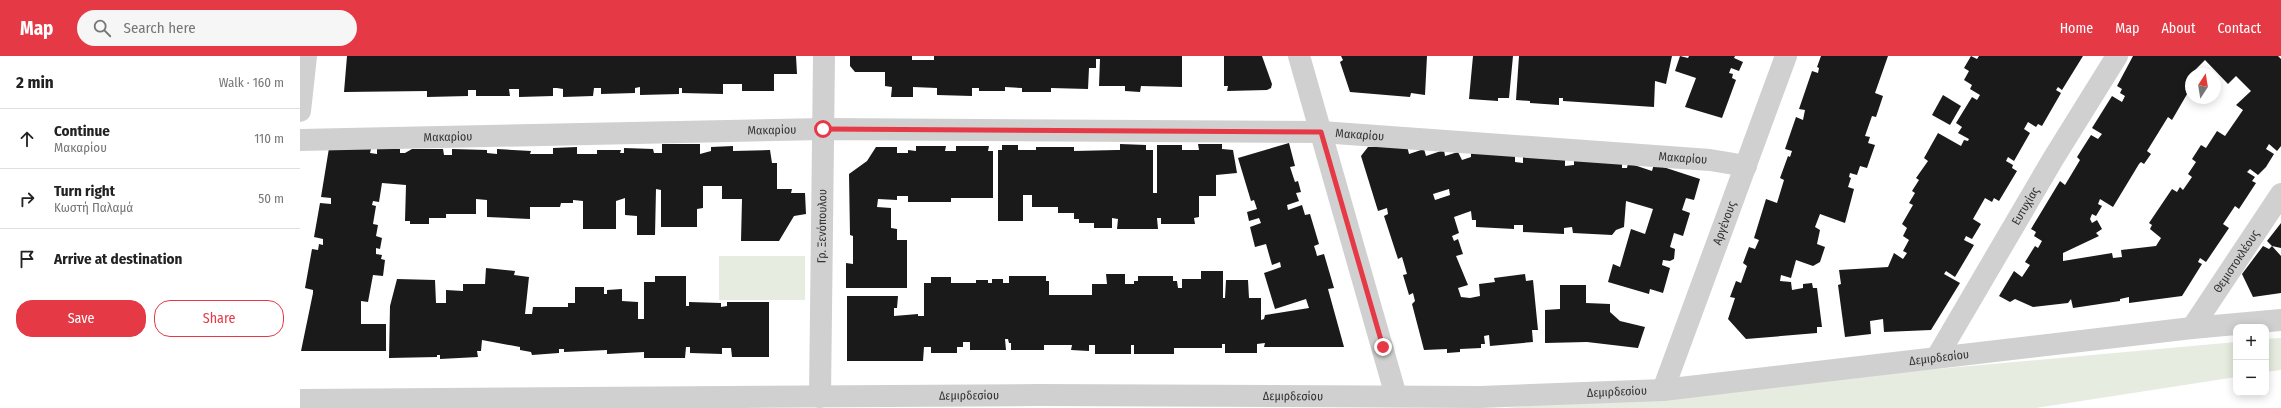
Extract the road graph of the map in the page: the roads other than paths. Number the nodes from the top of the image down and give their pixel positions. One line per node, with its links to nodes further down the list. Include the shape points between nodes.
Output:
1 (306, 56): 6 (street)
2 (824, 56): 7 (street, Γρ. Ξενόπουλου)
3 (1299, 56): 8 (street)
4 (1786, 56): 10 (street, Αργένους)
5 (2117, 56): 14 (street, Ευτυχίας, via 2053,159)
6 (300, 111)
7 (823, 129): 8 (street, Μακαρίου); 9 (street, Μακαρίου); 17 (street, Γρ. Ξενόπουλου)
8 (1321, 132): 10 (street, Μακαρίου, via 1710,160); 16 (street)
9 (300, 140)
10 (1746, 166): 15 (street, Αργένους)
11 (2281, 194): 13 (street, Θεμιστοκλέους)
12 (2281, 320): 13 (street, Δεμιρδεσίου)
13 (2192, 328): 14 (street, Δεμιρδεσίου)
14 (1937, 357): 15 (street, Δεμιρδεσίου)
15 (1662, 390): 16 (street, Δεμιρδεσίου, via 1480,397)
16 (1396, 396): 17 (street, Δεμιρδεσίου)
17 (820, 397): 18 (street, Δεμιρδεσίου)
18 (300, 400)
19 (300, 404): 20 (street)
20 (301, 408)

